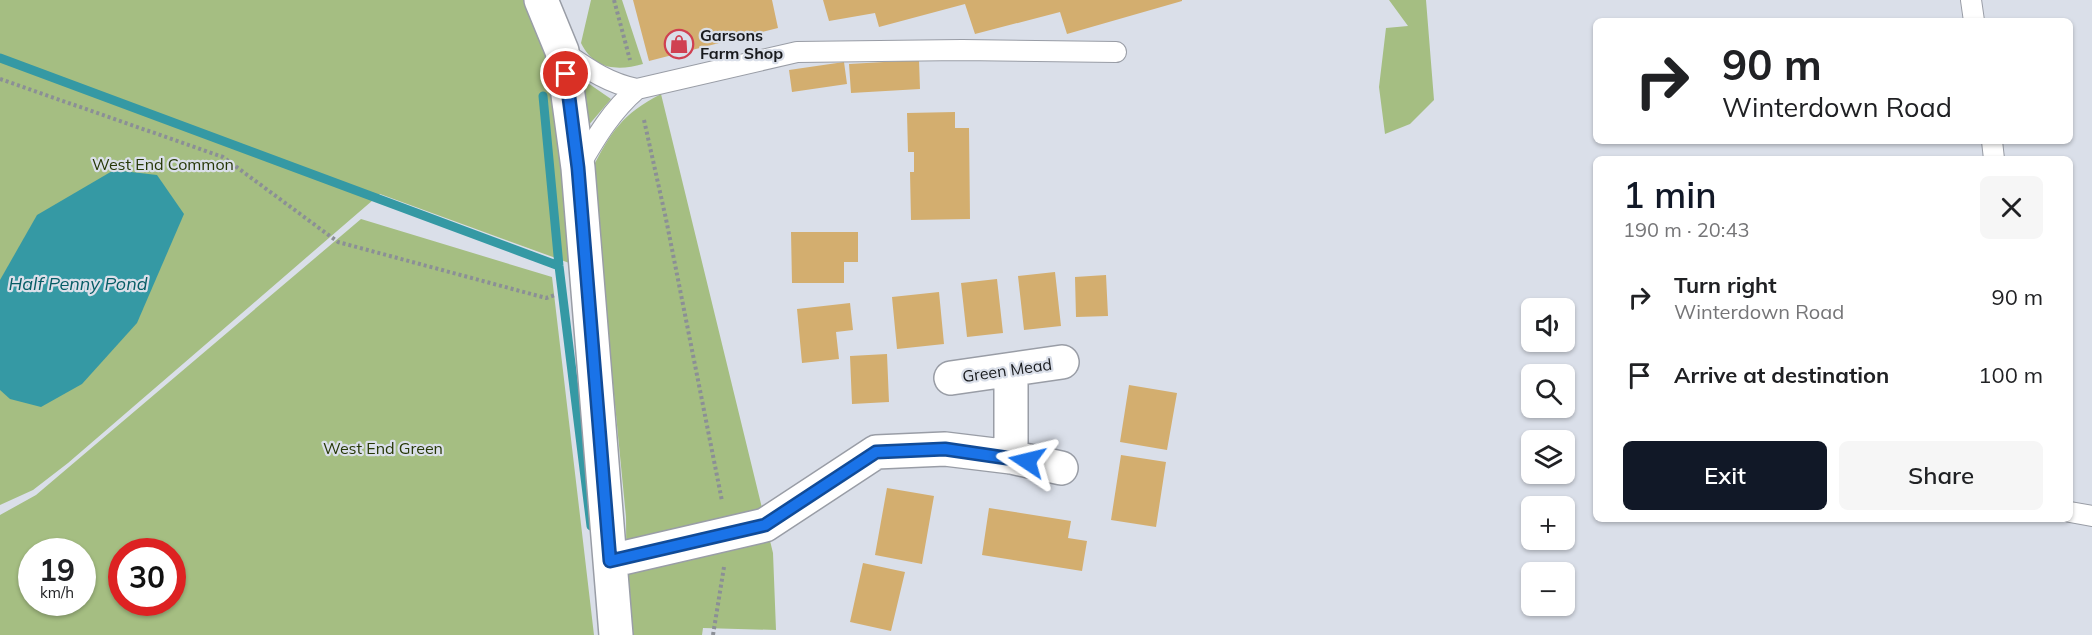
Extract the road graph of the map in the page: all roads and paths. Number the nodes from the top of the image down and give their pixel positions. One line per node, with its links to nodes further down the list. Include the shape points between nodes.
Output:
1 (614, 0): 8 (path)
2 (1971, 0): 4 (lane)
3 (549, 7): 5 (street)
4 (1974, 18)
5 (562, 51): 8 (lane, via 600,78); 9 (street)
6 (1116, 52): 8 (lane, via 797,52)
7 (0, 79): 10 (path, via 223,157 338,242)
8 (637, 89): 9 (lane, via 621,103); 18 (path)
9 (578, 168): 19 (street)
10 (546, 298)
11 (1062, 362): 12 (street, Green Mead)
12 (1011, 370): 13 (street, Green Mead); 14 (street)
13 (951, 378)
14 (1011, 457): 15 (street); 18 (street, via 945,449 876,452 765,525)
15 (1061, 468)
16 (2073, 513): 17 (lane)
17 (2092, 516)
18 (728, 533): 19 (street); 21 (path)
19 (610, 561): 20 (street)
20 (616, 635)
21 (712, 635)

